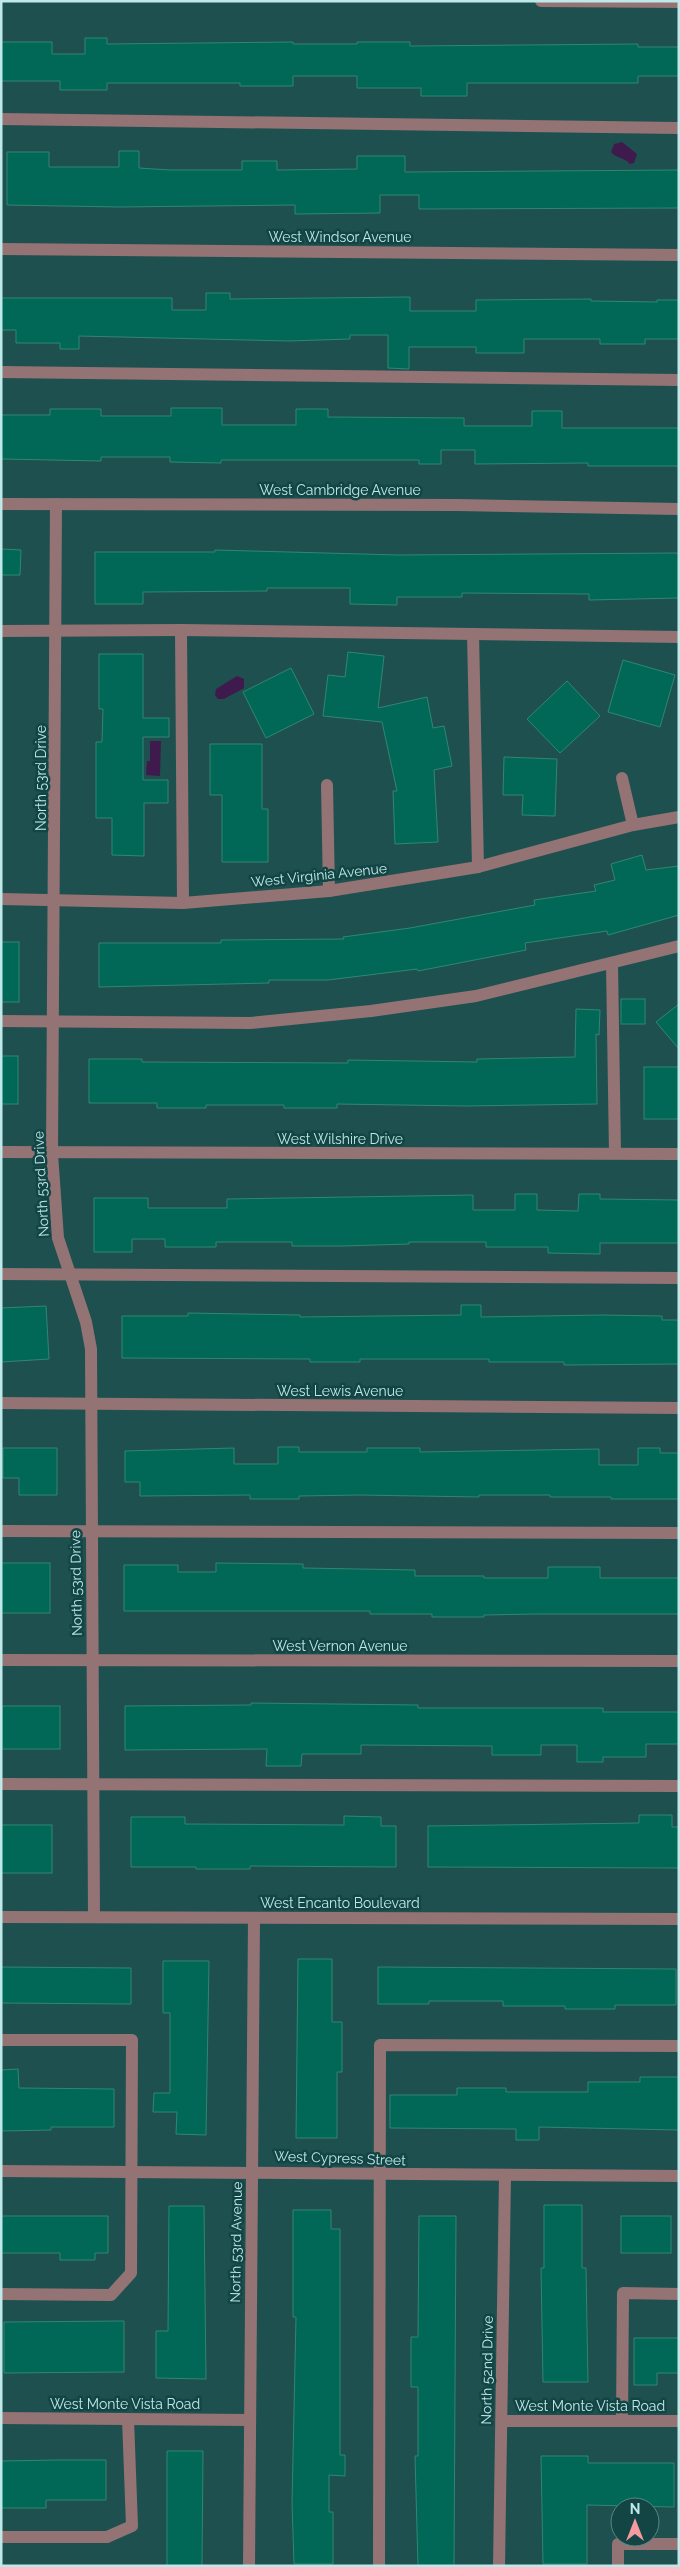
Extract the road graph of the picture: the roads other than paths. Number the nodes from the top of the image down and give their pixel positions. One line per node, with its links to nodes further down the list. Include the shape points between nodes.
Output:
1 (540, 1): 2 (street)
2 (679, 2)
3 (1, 119): 4 (street)
4 (679, 128)
5 (1, 250): 6 (street, West Windsor Avenue)
6 (679, 255)
7 (1, 372): 8 (street)
8 (679, 380)
9 (1, 504): 10 (street, West Cambridge Avenue)
10 (56, 504): 11 (street, West Cambridge Avenue); 14 (street, North 53rd Drive)
11 (679, 509)
12 (181, 630): 14 (street); 15 (street); 25 (street)
13 (1, 631): 14 (street)
14 (57, 632): 24 (street, North 53rd Drive)
15 (474, 634): 16 (street); 21 (street)
16 (679, 637)
17 (622, 778): 20 (street)
18 (327, 785): 22 (street)
19 (679, 817): 20 (street, West Virginia Avenue)
20 (633, 825): 21 (street, West Virginia Avenue)
21 (478, 867): 22 (street, West Virginia Avenue)
22 (329, 891): 25 (street, West Virginia Avenue)
23 (1, 898): 24 (street, West Virginia Avenue)
24 (55, 900): 25 (street, West Virginia Avenue); 29 (street, North 53rd Drive)
25 (183, 903)
26 (679, 946): 27 (street)
27 (612, 963): 29 (street, via 476,996 371,1011 250,1023); 31 (street)
28 (1, 1021): 29 (street)
29 (54, 1022): 32 (street, North 53rd Drive)
30 (1, 1152): 32 (street, West Wilshire Drive)
31 (615, 1153): 32 (street, West Wilshire Drive); 33 (street, West Wilshire Drive)
32 (52, 1154): 34 (street, North 53rd Drive, via 58,1238)
33 (679, 1154)
34 (69, 1273): 35 (street); 36 (street); 38 (street, North 53rd Drive, via 86,1322 91,1349)
35 (1, 1274)
36 (679, 1278)
37 (1, 1403): 38 (street, West Lewis Avenue)
38 (91, 1404): 39 (street, West Lewis Avenue); 41 (street, North 53rd Drive)
39 (679, 1408)
40 (1, 1530): 41 (street)
41 (90, 1531): 42 (street); 44 (street, North 53rd Drive)
42 (679, 1533)
43 (1, 1660): 44 (street, West Vernon Avenue)
44 (93, 1661): 45 (street, West Vernon Avenue); 47 (street, North 53rd Drive)
45 (679, 1661)
46 (1, 1784): 47 (street)
47 (93, 1784): 48 (street); 50 (street, North 53rd Drive)
48 (679, 1786)
49 (1, 1917): 50 (street, West Encanto Boulevard)
50 (94, 1917): 51 (street, West Encanto Boulevard)
51 (254, 1918): 52 (street, West Encanto Boulevard); 57 (street, North 53rd Avenue)
52 (679, 1919)
53 (1, 2040): 56 (street, via 132,2040)
54 (679, 2046): 58 (street, via 380,2044)
55 (1, 2171): 56 (street, West Cypress Street)
56 (132, 2171): 57 (street, West Cypress Street); 61 (street, via 131,2272 111,2295)
57 (252, 2171): 58 (street, West Cypress Street); 65 (street, North 53rd Avenue)
58 (380, 2175): 59 (street, West Cypress Street); 72 (street)
59 (505, 2176): 60 (street, West Cypress Street); 66 (street, North 52nd Drive)
60 (679, 2176)
61 (1, 2294)
62 (679, 2294): 67 (street, via 623,2293)
63 (1, 2418): 64 (street, West Monte Vista Road)
64 (128, 2419): 65 (street, West Monte Vista Road); 69 (street, via 132,2526 107,2537)
65 (249, 2420): 71 (street, North 53rd Avenue)
66 (502, 2421): 67 (street, West Monte Vista Road); 73 (street, North 52nd Drive)
67 (622, 2421): 68 (street, West Monte Vista Road)
68 (679, 2421)
69 (1, 2537)
70 (679, 2544): 74 (street, via 618,2544)
71 (249, 2566)
72 (379, 2566)
73 (500, 2566)
74 (618, 2566)

